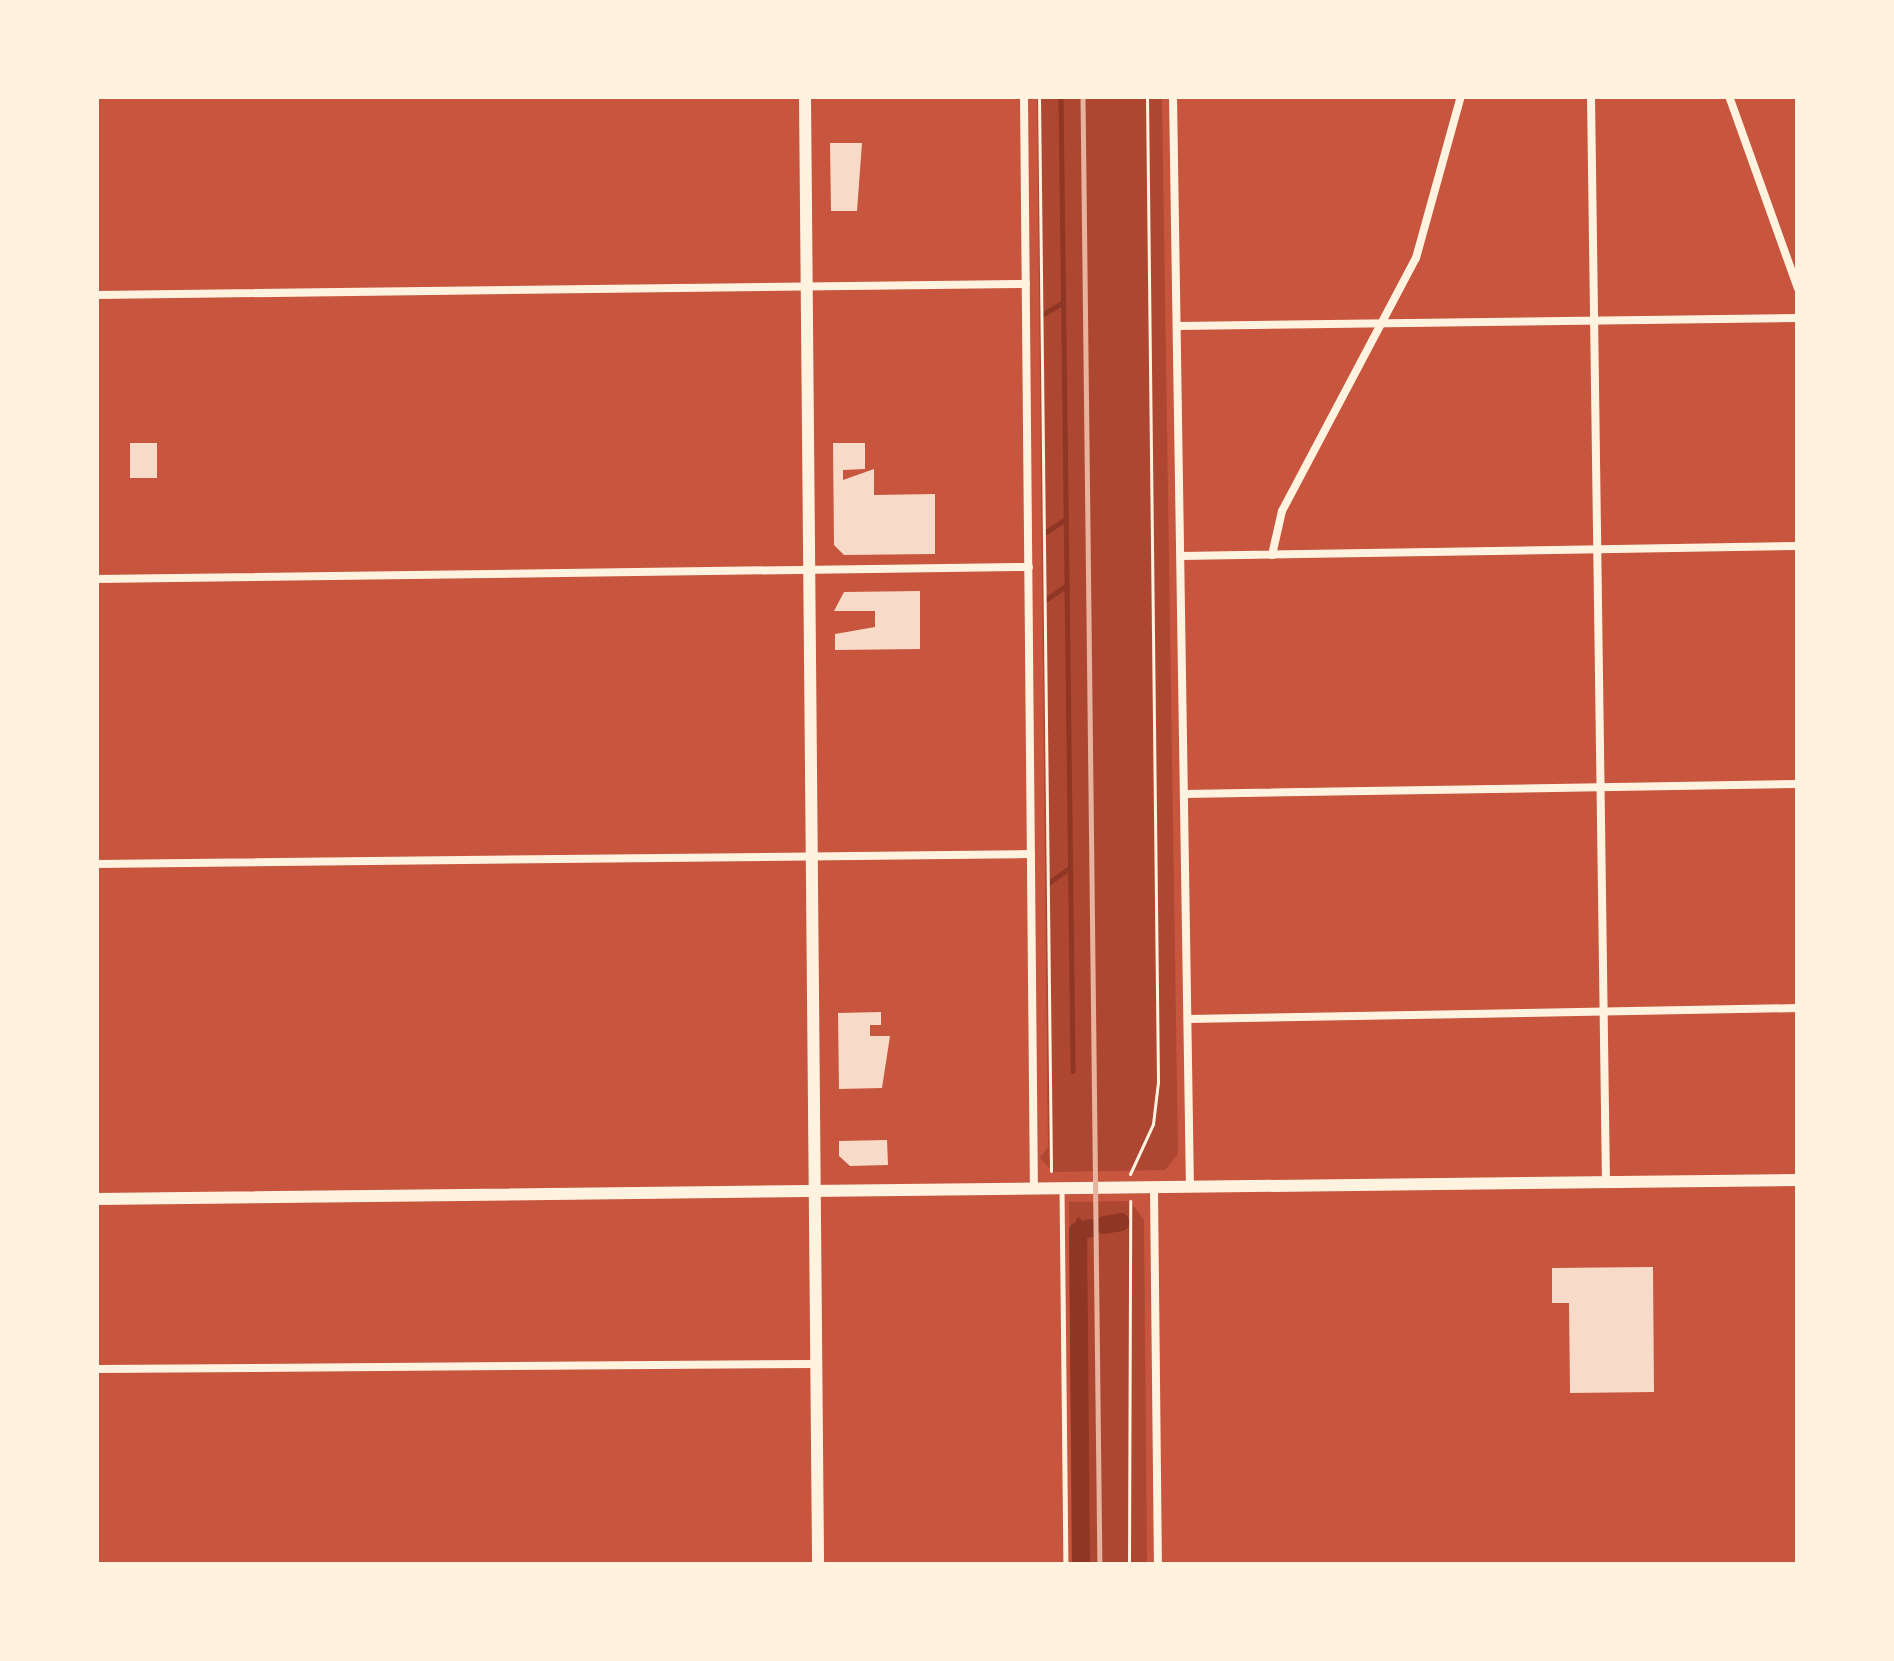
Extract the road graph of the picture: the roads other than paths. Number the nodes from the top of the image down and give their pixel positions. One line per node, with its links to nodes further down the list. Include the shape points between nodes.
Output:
1 (805, 96): 8 (main road)
2 (1024, 96): 7 (street)
3 (1174, 96): 14 (street)
4 (1461, 96): 13 (street, via 1422,243)
5 (1591, 96): 12 (street)
6 (1729, 96): 9 (street)
7 (1026, 284): 8 (street); 19 (street)
8 (807, 286): 10 (street); 20 (main road)
9 (1798, 289)
10 (96, 295)
11 (1798, 318): 12 (street)
12 (1594, 321): 13 (street); 16 (street)
13 (1383, 323): 14 (street); 17 (street, via 1277,520)
14 (1177, 326): 18 (street)
15 (1798, 547): 16 (street)
16 (1597, 550): 17 (street); 23 (street)
17 (1272, 555): 18 (street)
18 (1180, 556): 24 (street)
19 (1029, 567): 20 (street); 25 (street)
20 (810, 570): 21 (street); 26 (main road)
21 (96, 579)
22 (1798, 784): 23 (street)
23 (1600, 787): 24 (street); 29 (street)
24 (1184, 794): 30 (street)
25 (1031, 854): 26 (street); 35 (street)
26 (812, 856): 27 (street); 37 (main road)
27 (96, 864)
28 (1798, 1008): 29 (street)
29 (1604, 1011): 30 (street); 32 (street)
30 (1188, 1019): 34 (street)
31 (1798, 1180): 32 (main road)
32 (1606, 1183): 34 (main road)
33 (1154, 1188): 34 (main road); 36 (main road); 43 (street)
34 (1190, 1188)
35 (1034, 1190): 36 (main road); 37 (main road)
36 (1061, 1190): 42 (lane)
37 (816, 1193): 38 (main road); 39 (main road)
38 (96, 1199)
39 (817, 1364): 40 (street); 41 (main road)
40 (96, 1369)
41 (818, 1565)
42 (1066, 1565)
43 (1158, 1565)

